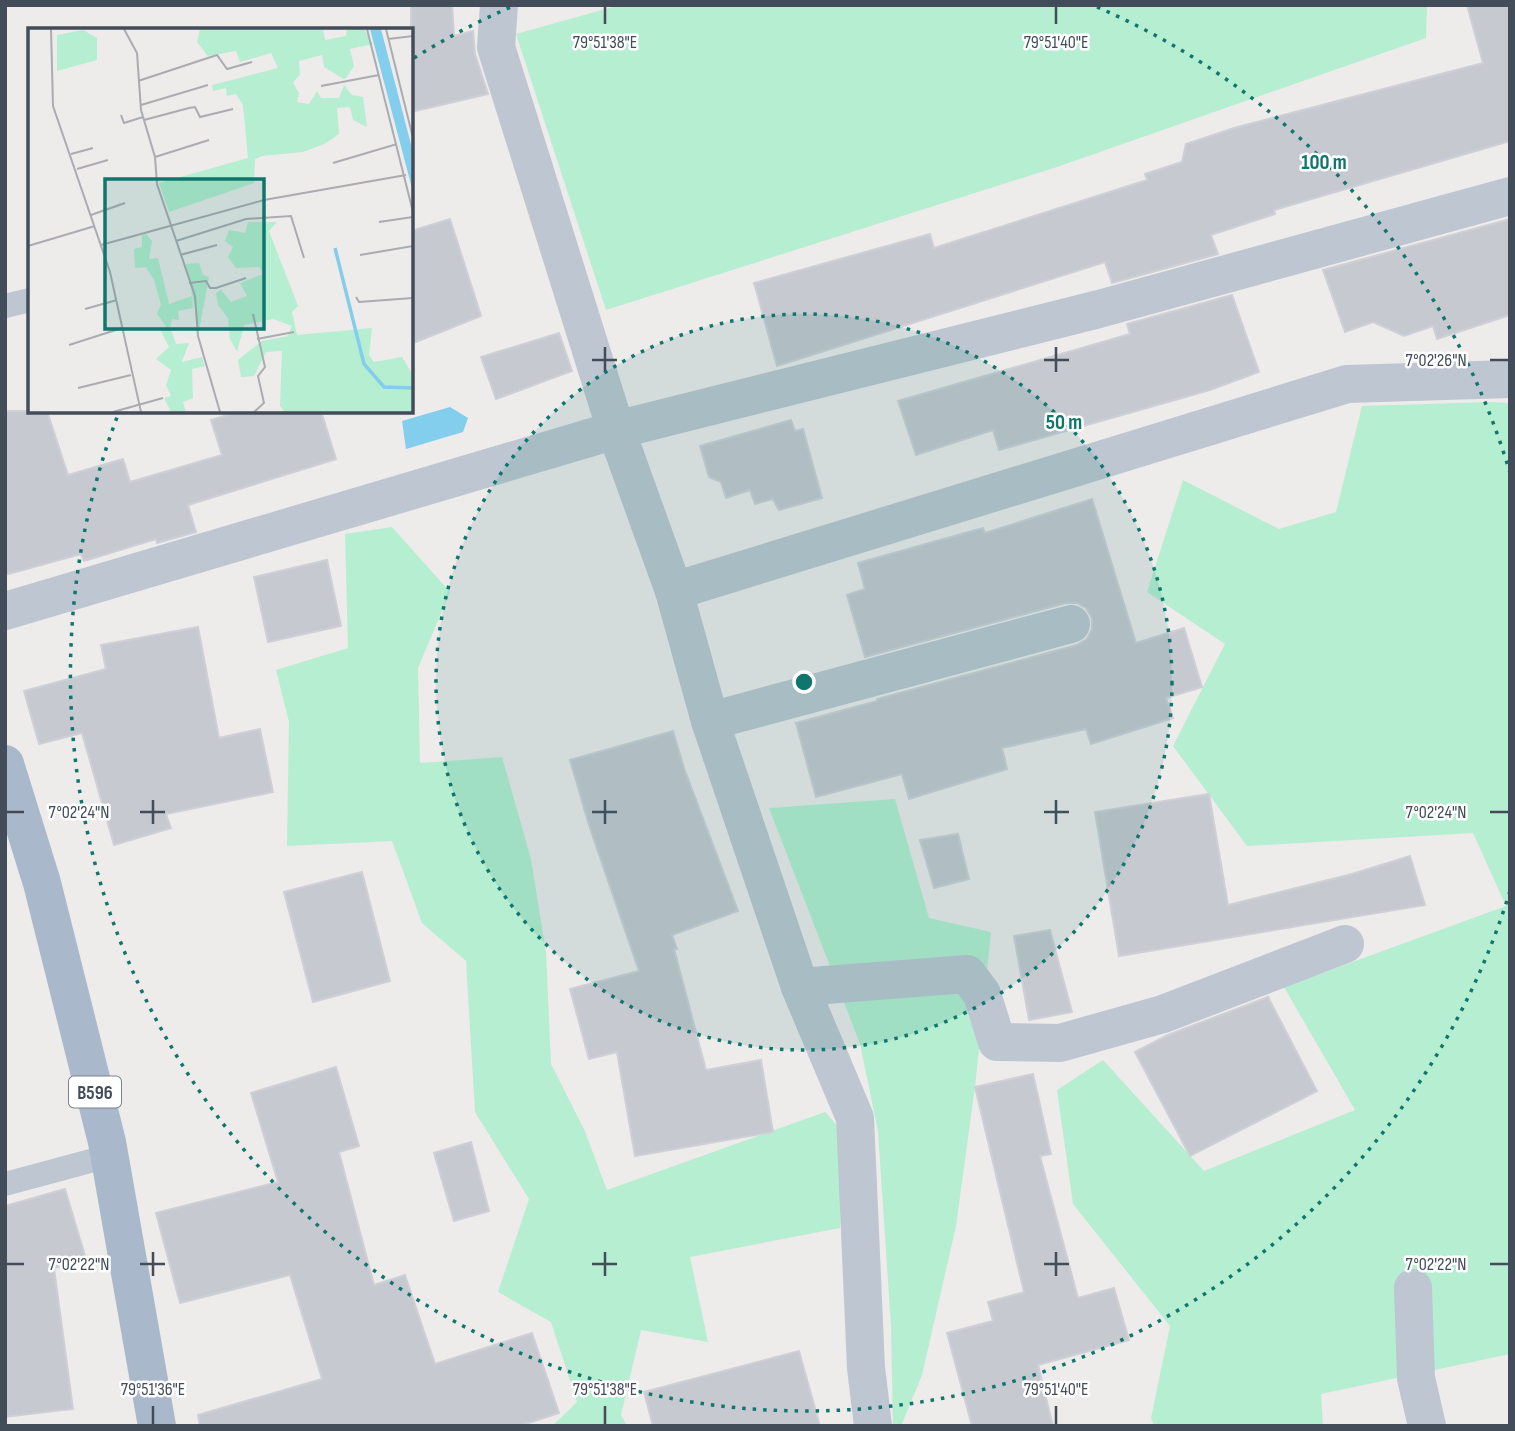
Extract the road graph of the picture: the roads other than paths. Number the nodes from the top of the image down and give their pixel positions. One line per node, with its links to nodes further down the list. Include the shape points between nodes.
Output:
1 (499, 5): 6 (street, via 496,47)
2 (1510, 196): 6 (street, via 1099,309)
3 (28, 300): 4 (lane)
4 (5, 306)
5 (1510, 379): 7 (street, via 1347,384)
6 (616, 430): 7 (street); 8 (street)
7 (674, 591): 10 (street)
8 (5, 611)
9 (1071, 624): 10 (street)
10 (710, 721): 13 (street)
11 (5, 764): 14 (main road, B596, via 42,883)
12 (1345, 944): 13 (street, via 1163,1014 1060,1043 997,1042 982,994 967,974)
13 (800, 987): 18 (street, via 855,1118 866,1368)
14 (109, 1156): 15 (lane); 17 (main road, B596)
15 (5, 1184)
16 (1413, 1288): 19 (street, via 1416,1378)
17 (150, 1424)
18 (873, 1426)
19 (1427, 1426)

